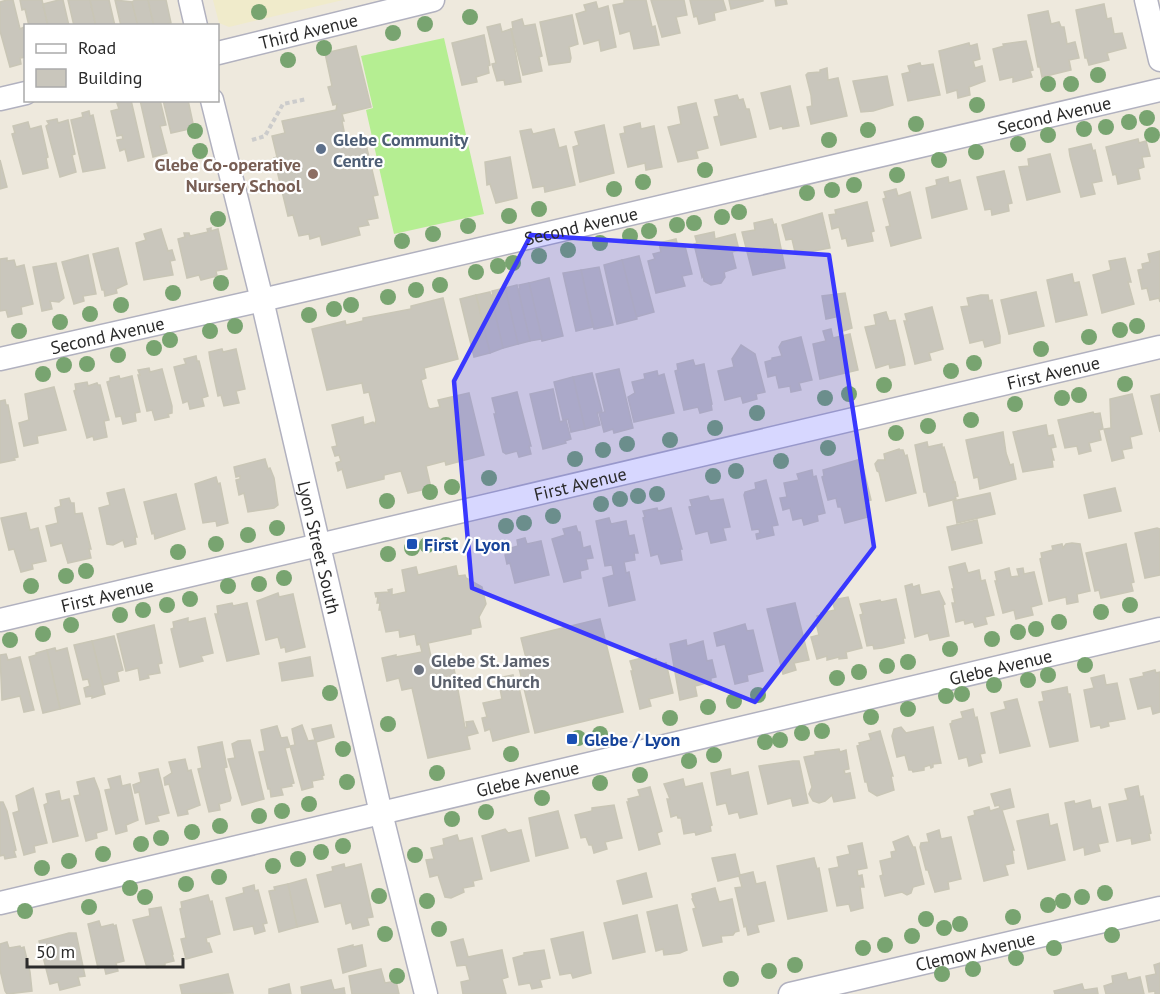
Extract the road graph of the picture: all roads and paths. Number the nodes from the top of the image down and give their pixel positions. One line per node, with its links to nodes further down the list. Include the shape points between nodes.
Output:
1 (190, 0): 4 (street)
2 (433, 0): 5 (street, Third Avenue)
3 (1146, 0): 6 (street)
4 (196, 24)
5 (219, 53)
6 (1160, 60)
7 (1160, 90): 13 (street, Second Avenue)
8 (24, 93): 9 (street)
9 (0, 99)
10 (307, 99): 12 (path, via 283,104 265,136)
11 (212, 102): 13 (street, Lyon Street South)
12 (252, 140)
13 (262, 300): 15 (street, Second Avenue); 16 (street, Lyon Street South)
14 (1160, 347): 16 (street, First Avenue)
15 (0, 359)
16 (320, 544): 17 (street, First Avenue); 19 (street, Lyon Street South)
17 (0, 620)
18 (1160, 629): 19 (street, Glebe Avenue)
19 (381, 813): 20 (street, Glebe Avenue); 22 (street, Lyon Street South)
20 (0, 903)
21 (1160, 908): 23 (street, Clemow Avenue)
22 (426, 994)
23 (790, 994)

